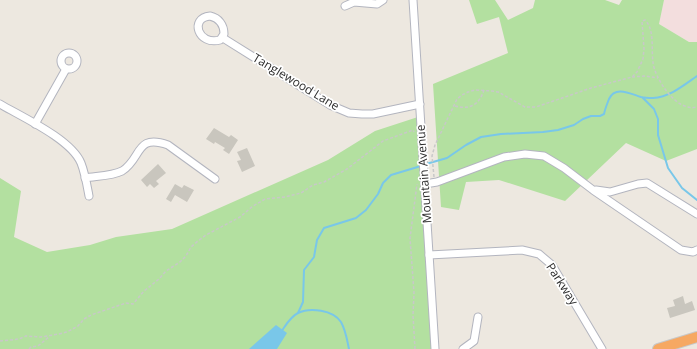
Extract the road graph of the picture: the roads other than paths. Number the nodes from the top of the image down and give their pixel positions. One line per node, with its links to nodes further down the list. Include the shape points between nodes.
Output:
1 (383, 0): 3 (street, via 377,4 354,2)
2 (413, 0): 7 (street, Mountain Avenue)
3 (345, 6)
4 (223, 38): 7 (street, Tanglewood Lane, via 330,105 349,113 373,114)
5 (66, 69): 8 (street)
6 (0, 104): 8 (street)
7 (420, 104): 11 (street, Mountain Avenue)
8 (34, 124): 9 (street, via 54,135 74,153 81,162)
9 (85, 178): 10 (street, via 124,170 144,145 155,142 168,146); 13 (street)
10 (215, 179)
11 (425, 184): 12 (street, via 504,157 530,154 554,161); 16 (street, Mountain Avenue)
12 (593, 190): 14 (street, via 610,192 647,183); 15 (street, via 681,250)
13 (89, 196)
14 (697, 214)
15 (697, 250)
16 (429, 255): 19 (street, Mountain Avenue); 21 (street, Parkway, via 522,250 539,254 552,265)
17 (478, 317): 20 (street, via 474,341)
18 (697, 337): 22 (highway)
19 (435, 349)
20 (463, 349)
21 (602, 349)
22 (659, 349): 23 (highway)
23 (672, 349)

